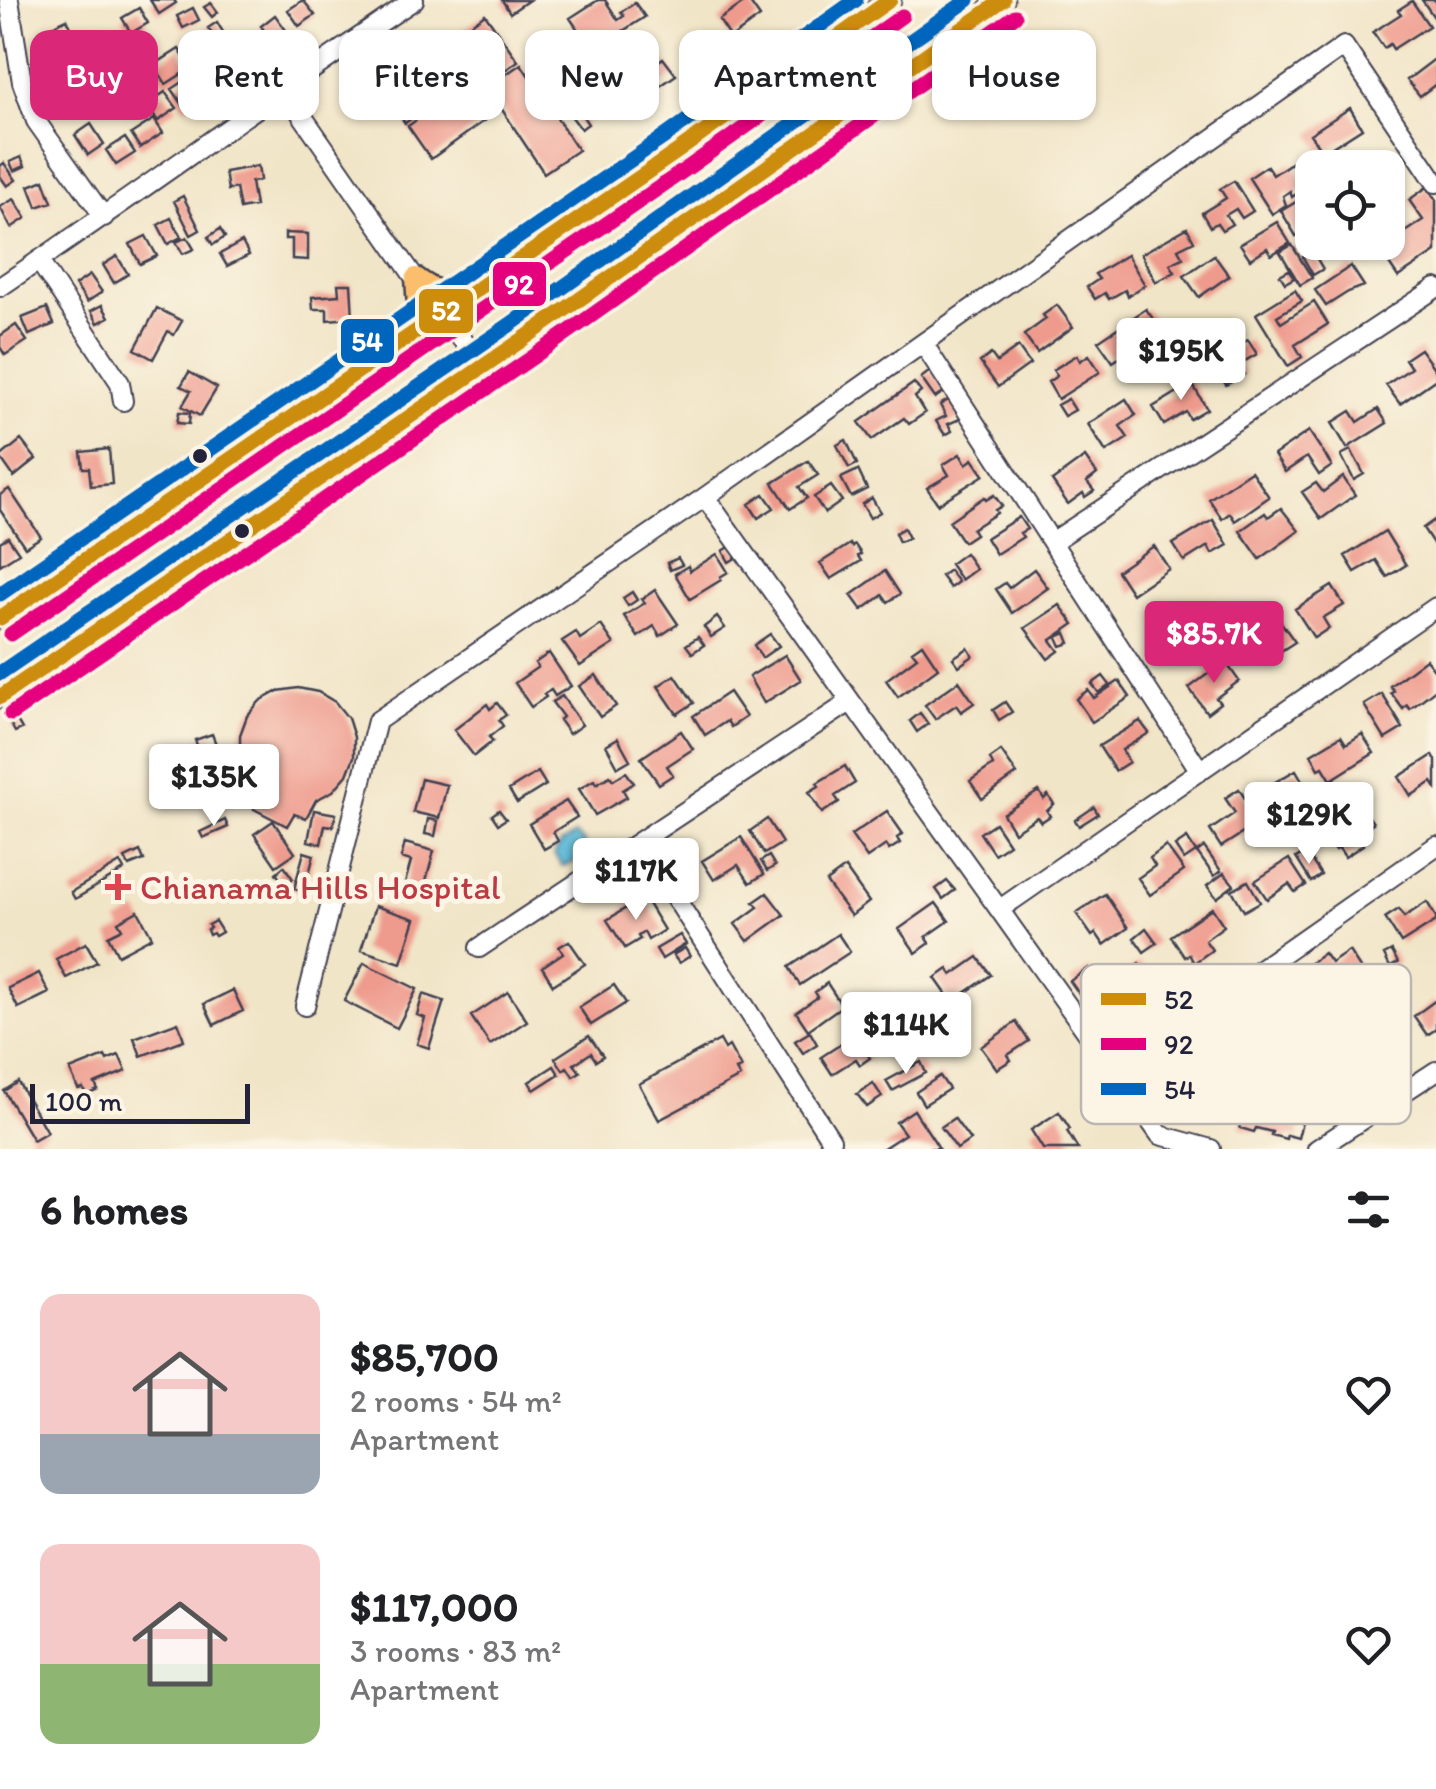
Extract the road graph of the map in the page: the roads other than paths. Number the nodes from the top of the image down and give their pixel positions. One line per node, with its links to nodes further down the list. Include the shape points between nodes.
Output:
1 (9, 0): 9 (street, via 22,82 36,121)
2 (414, 0): 5 (street)
3 (890, 0): 14 (main road)
4 (1003, 0): 18 (main road)
5 (319, 64)
6 (238, 120): 9 (street)
7 (305, 120): 11 (street)
8 (1436, 183): 17 (street, via 1344,46)
9 (104, 216): 10 (street)
10 (39, 261): 12 (street); 19 (street, via 120,383)
11 (416, 278): 14 (main road, via 443,293); 15 (street); 16 (main road, via 418,307)
12 (0, 288)
13 (1436, 288): 21 (street)
14 (475, 290): 15 (main road)
15 (440, 314): 16 (main road); 18 (street)
16 (410, 335): 23 (main road)
17 (923, 343): 20 (street); 21 (street)
18 (484, 365): 24 (main road)
19 (123, 402)
20 (705, 497): 25 (street); 32 (street, via 377,722)
21 (1052, 542): 26 (street)
22 (1436, 607): 26 (street)
23 (0, 618)
24 (0, 698)
25 (850, 702): 27 (street); 29 (street)
26 (1200, 770): 29 (street)
27 (640, 843): 30 (street); 38 (street)
28 (1436, 846): 31 (street)
29 (1000, 910): 33 (street)
30 (479, 948)
31 (1267, 964)
32 (305, 1006)
33 (1081, 1023)
34 (1436, 1070): 35 (street)
35 (1411, 1087)
36 (1153, 1124): 39 (street, via 1160,1134)
37 (1355, 1124): 40 (street)
38 (832, 1140)
39 (1211, 1149)
40 (1317, 1149)

